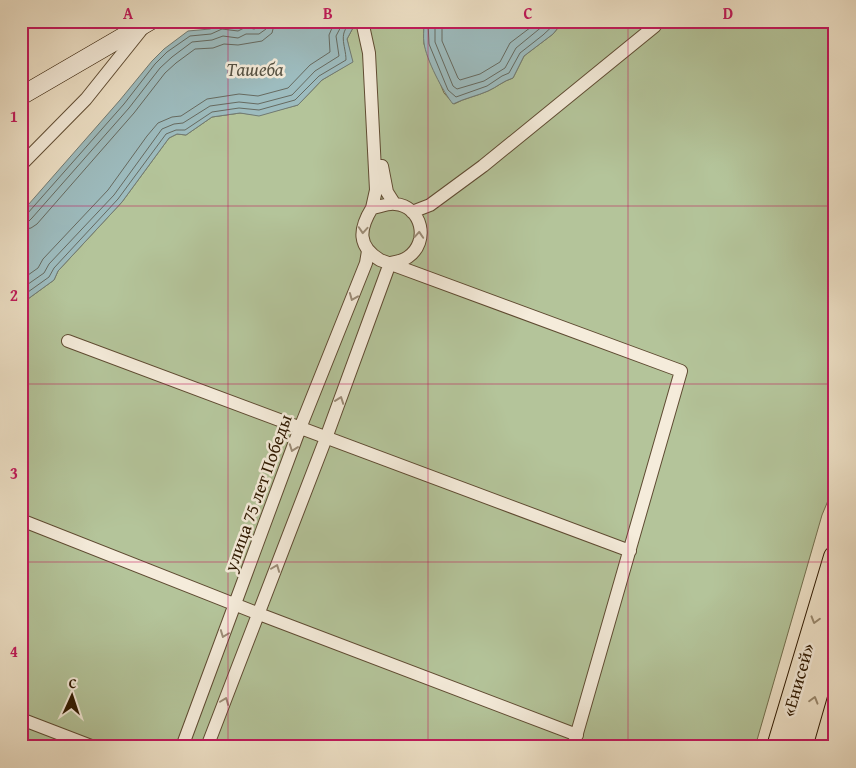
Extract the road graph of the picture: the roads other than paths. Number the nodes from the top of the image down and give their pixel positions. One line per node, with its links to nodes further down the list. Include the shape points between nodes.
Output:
1 (148, 22): 5 (street); 6 (street, via 86,100)
2 (363, 26): 4 (street)
3 (655, 26): 9 (street, via 482,166 430,205)
4 (369, 53): 7 (street, via 384,180); 8 (street, via 376,190)
5 (21, 96)
6 (21, 165)
7 (394, 203): 8 (street); 9 (street)
8 (372, 208): 10 (street, one-way to 10, via 362,231)
9 (412, 212): 11 (street, one-way to 9, via 409,256 420,240 420,225)
10 (368, 251): 11 (street); 13 (street, улица 75 лет Победы, one-way to 13)
11 (390, 263): 14 (street, one-way to 11); 16 (street, via 681,371)
12 (68, 341): 13 (street)
13 (300, 428): 14 (street); 18 (street, улица 75 лет Победы, one-way to 18)
14 (326, 438): 16 (street); 19 (street, one-way to 14)
15 (21, 520): 18 (street)
16 (630, 551): 22 (street)
17 (835, 557): 26 (highway, «Енисей», one-way to 26)
18 (235, 604): 19 (street); 24 (street, улица 75 лет Победы, one-way to 24)
19 (258, 614): 22 (street); 25 (street, one-way to 19)
20 (835, 629): 27 (highway, «Енисей», one-way to 20)
21 (21, 719): 23 (street)
22 (575, 741)
23 (94, 747)
24 (182, 747)
25 (207, 747)
26 (778, 747)
27 (801, 747)

